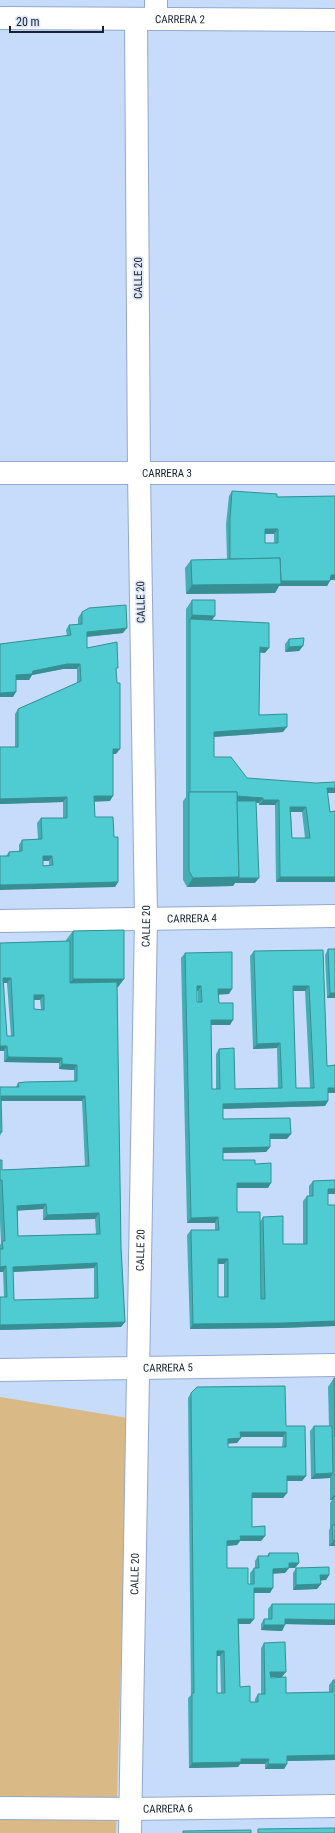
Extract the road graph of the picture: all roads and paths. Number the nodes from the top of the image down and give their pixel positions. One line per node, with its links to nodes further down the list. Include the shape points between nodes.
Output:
1 (149, 12): 2 (street, CARRERA 2); 3 (street, CARRERA 2); 6 (street, CALLE 20)
2 (0, 18)
3 (335, 20)
4 (0, 473): 6 (street, CARRERA 3)
5 (335, 473): 6 (street, CARRERA 3)
6 (139, 474): 8 (street, CALLE 20)
7 (335, 916): 8 (street, CARRERA 4)
8 (146, 918): 9 (street, CARRERA 4); 11 (street, CALLE 20)
9 (0, 921)
10 (335, 1365): 11 (street, CARRERA 5)
11 (137, 1367): 12 (street, CARRERA 5); 15 (street, CALLE 20)
12 (0, 1370)
13 (335, 1806): 15 (street, CARRERA 6)
14 (0, 1808): 15 (street, CARRERA 6)
15 (130, 1809): 16 (street, CALLE 20)
16 (130, 1833)

